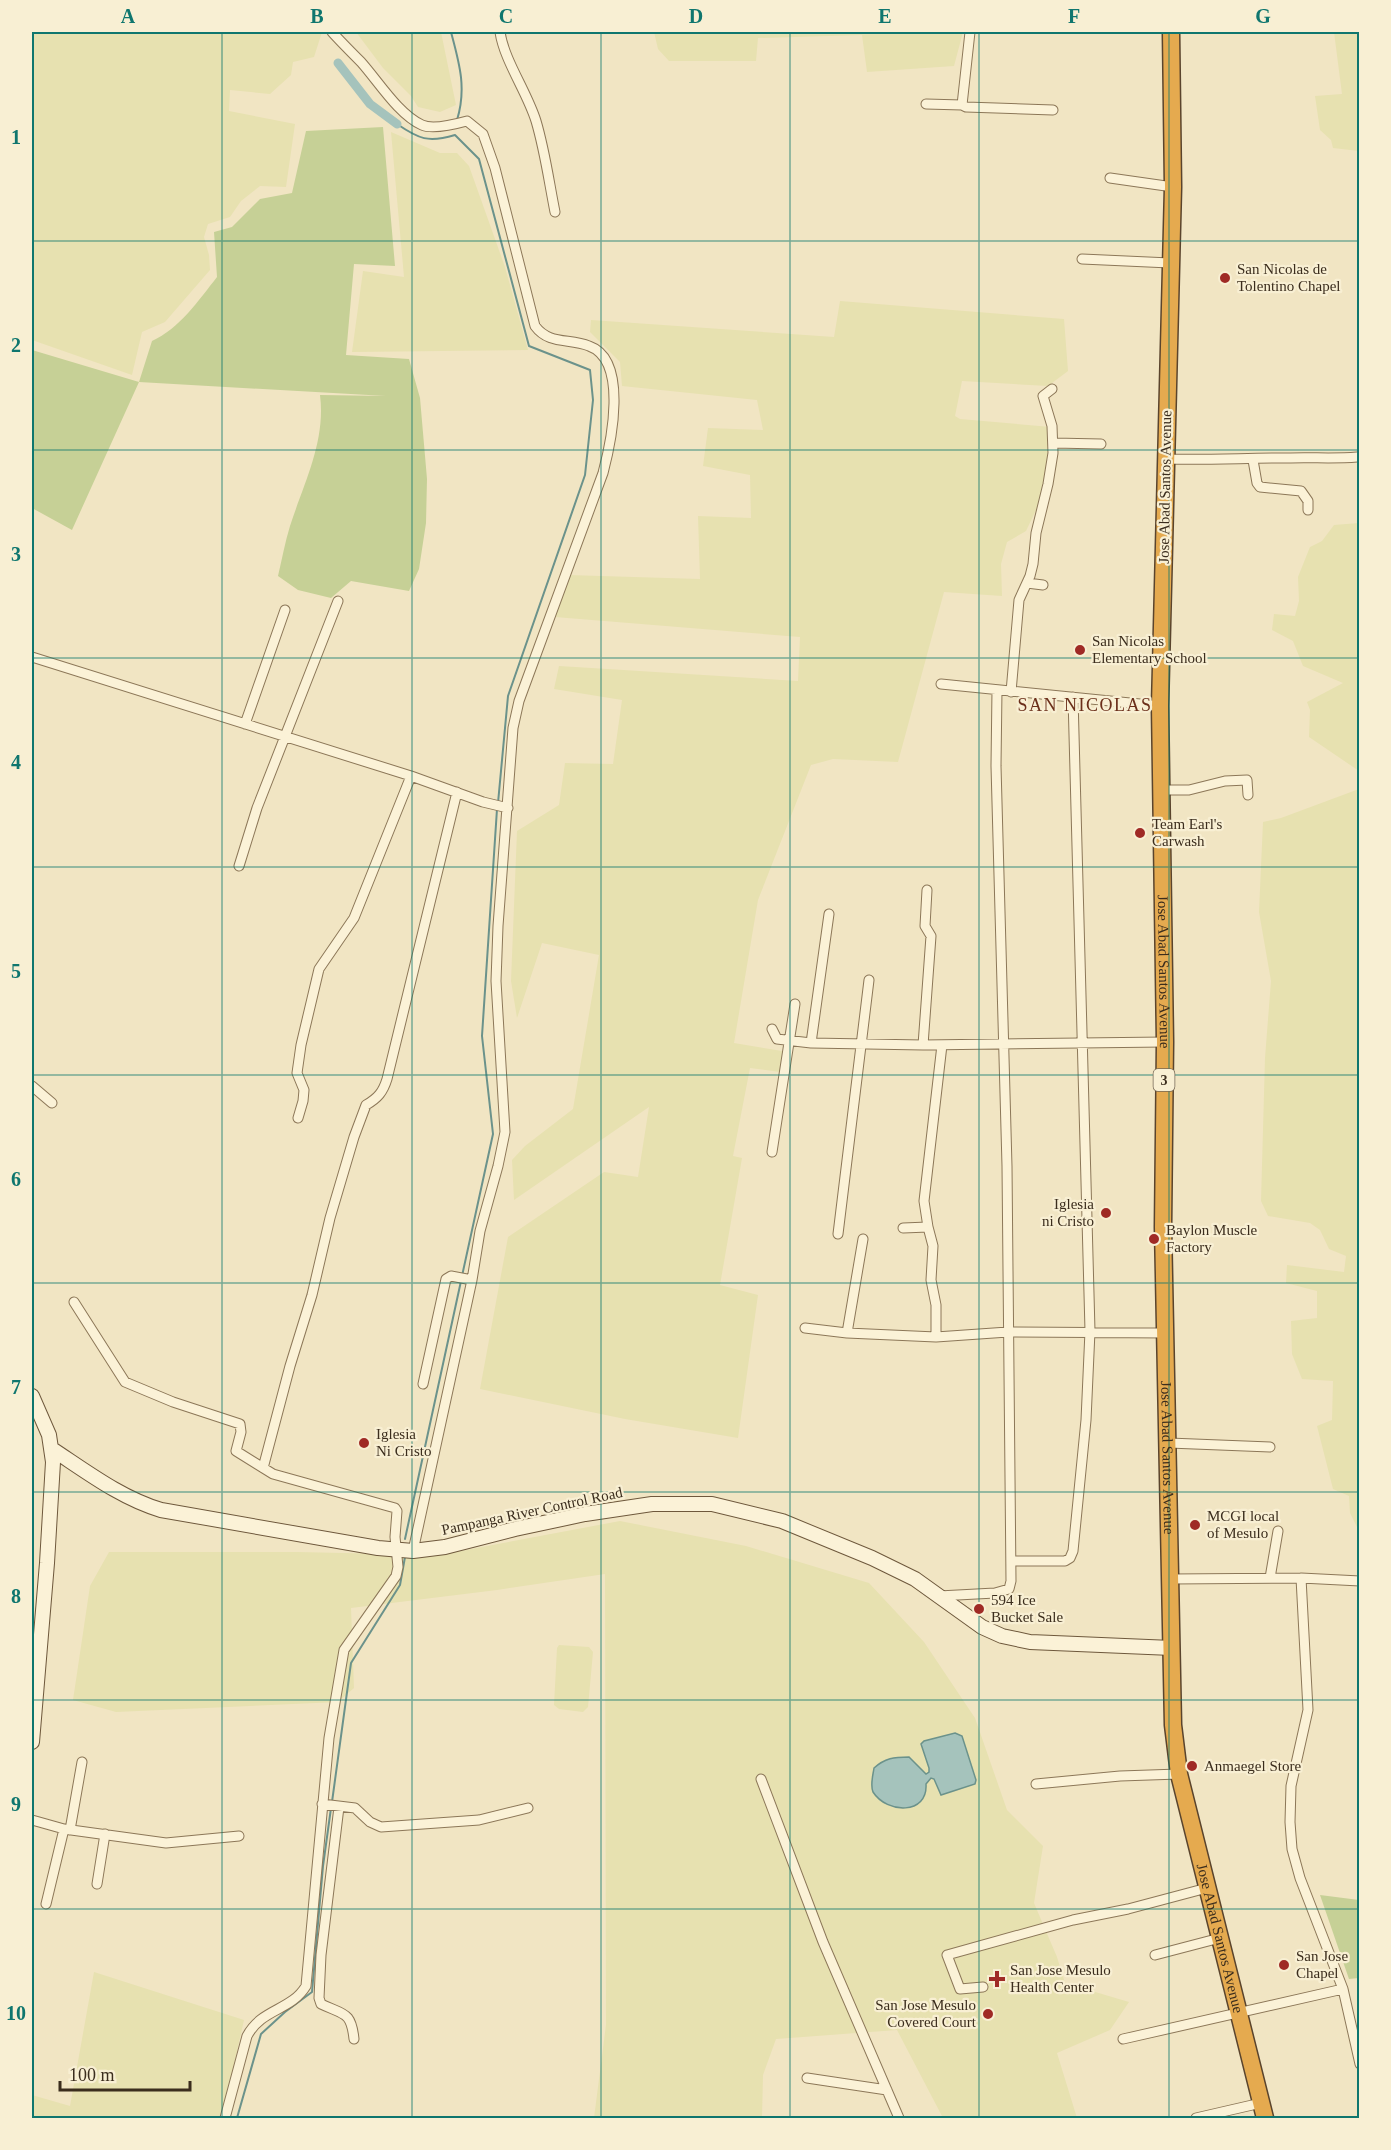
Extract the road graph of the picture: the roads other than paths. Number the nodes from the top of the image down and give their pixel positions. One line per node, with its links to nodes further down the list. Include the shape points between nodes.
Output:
1 (332, 32): 36 (street, via 414,120 435,128 467,120 483,134 535,326 548,338 590,346 609,366 615,411 603,473 519,702)
2 (500, 32): 10 (street, via 536,122)
3 (970, 32): 6 (street)
4 (1171, 32): 9 (highway, Jose Abad Santos Avenue / 3)
5 (926, 104): 6 (street)
6 (962, 105): 7 (street)
7 (1053, 111)
8 (1110, 178): 9 (street)
9 (1173, 187): 12 (highway, Jose Abad Santos Avenue / 3)
10 (555, 212)
11 (1082, 259): 12 (street)
12 (1170, 263): 17 (highway, Jose Abad Santos Avenue / 3)
13 (1052, 389): 14 (street, via 1043,396)
14 (1053, 442): 15 (street); 20 (street)
15 (1101, 444)
16 (1357, 457): 18 (street)
17 (1166, 459): 18 (street); 29 (highway, Jose Abad Santos Avenue / 3)
18 (1253, 460): 19 (street, via 1260,487 1301,491 1308,501)
19 (1308, 510)
20 (1027, 583): 21 (street); 27 (street, via 1019,600)
21 (1043, 585)
22 (338, 601): 31 (street)
23 (285, 610): 30 (street)
24 (32, 660): 30 (street)
25 (941, 684): 26 (street)
26 (997, 690): 27 (street); 48 (street, via 996,789)
27 (1011, 692): 28 (street)
28 (1073, 698): 29 (street); 46 (street)
29 (1160, 706): 33 (highway, Jose Abad Santos Avenue / 3)
30 (245, 724): 31 (street)
31 (284, 736): 32 (street); 37 (street)
32 (411, 776): 34 (street); 53 (street, via 354,918 319,969 297,1073 304,1090)
33 (1162, 790): 35 (street, via 1189,790 1238,779 1247,780); 44 (highway, Jose Abad Santos Avenue / 3)
34 (457, 792): 36 (street); 72 (street, via 383,1091 366,1105 354,1137)
35 (1248, 795)
36 (506, 808): 59 (street, via 496,981 505,1132)
37 (239, 866)
38 (927, 890): 49 (street, via 925,926 931,936)
39 (830, 914): 45 (street)
40 (869, 980): 47 (street)
41 (795, 1004): 43 (street)
42 (772, 1029): 43 (street, via 777,1039)
43 (788, 1040): 45 (street); 54 (street)
44 (1165, 1042): 46 (street); 65 (highway, Jose Abad Santos Avenue / 3)
45 (811, 1043): 47 (street)
46 (1081, 1043): 48 (street); 62 (street)
47 (862, 1044): 49 (street); 57 (street)
48 (1005, 1044): 50 (street); 63 (street)
49 (923, 1045): 50 (street)
50 (942, 1045): 55 (street, via 924,1201)
51 (32, 1086): 52 (street)
52 (52, 1103)
53 (298, 1118)
54 (772, 1152)
55 (928, 1227): 56 (street); 66 (street, via 933,1246 931,1280)
56 (903, 1228)
57 (838, 1234)
58 (863, 1239): 64 (street)
59 (470, 1280): 67 (street, via 451,1276 446,1279); 75 (street)
60 (74, 1302): 72 (street, via 125,1382 240,1424 236,1451)
61 (805, 1329): 64 (street)
62 (1090, 1331): 63 (street); 65 (street); 76 (street, via 1073,1551 1065,1561)
63 (1008, 1332): 66 (street); 76 (street)
64 (847, 1333): 66 (street)
65 (1166, 1334): 69 (highway, Jose Abad Santos Avenue / 3)
66 (936, 1337)
67 (423, 1384)
68 (32, 1396): 71 (main road)
69 (1169, 1443): 70 (street); 79 (highway, Jose Abad Santos Avenue / 3)
70 (1270, 1447)
71 (52, 1449): 74 (main road, Pampanga River Control Road, via 100,1482 161,1510); 83 (main road)
72 (263, 1468): 74 (street, via 395,1508)
73 (1278, 1531): 77 (street)
74 (397, 1550): 75 (main road, Pampanga River Control Road); 88 (street, via 396,1576 344,1650)
75 (412, 1551): 81 (main road, Pampanga River Control Road, via 585,1514 652,1504 712,1504 782,1521 872,1558 915,1579)
76 (1011, 1561): 81 (street, via 1009,1589)
77 (1270, 1578): 78 (street); 79 (street)
78 (1301, 1578): 80 (street); 103 (street, via 1308,1710 1291,1786 1291,1840 1300,1878)
79 (1171, 1579): 82 (highway, Jose Abad Santos Avenue / 3)
80 (1359, 1581)
81 (938, 1596): 82 (main road, Pampanga River Control Road, via 982,1628 1011,1638)
82 (1172, 1648): 85 (highway, Jose Abad Santos Avenue / 3, via 1173,1725)
83 (32, 1742)
84 (82, 1762): 92 (street)
85 (1179, 1774): 87 (street); 98 (highway, Jose Abad Santos Avenue / 3)
86 (761, 1779): 109 (street, via 823,1942)
87 (1036, 1784)
88 (323, 1804): 89 (street); 96 (street)
89 (337, 1807): 90 (street, via 355,1808 381,1827 479,1820); 97 (street)
90 (528, 1808)
91 (32, 1820): 92 (street)
92 (67, 1830): 93 (street); 99 (street)
93 (105, 1834): 94 (street, via 166,1843); 95 (street)
94 (238, 1836)
95 (97, 1884)
96 (314, 1886): 97 (street); 111 (street, via 306,1986 299,1997 251,2027)
97 (329, 1888): 105 (street, via 319,1998 321,2004 347,2015)
98 (1207, 1888): 100 (highway, Jose Abad Santos Avenue / 3); 102 (street, via 947,1955 960,1989)
99 (46, 1904)
100 (1220, 1938): 101 (street); 104 (highway, Jose Abad Santos Avenue / 3)
101 (1155, 1955)
102 (983, 1987)
103 (1343, 1989): 104 (street); 107 (street)
104 (1239, 2011): 106 (street); 110 (highway, Jose Abad Santos Avenue / 3)
105 (354, 2039)
106 (1123, 2039)
107 (1359, 2064)
108 (807, 2078): 109 (street)
109 (887, 2090): 112 (street)
110 (1263, 2110): 113 (street)
111 (225, 2118)
112 (900, 2118)
113 (1196, 2118)

